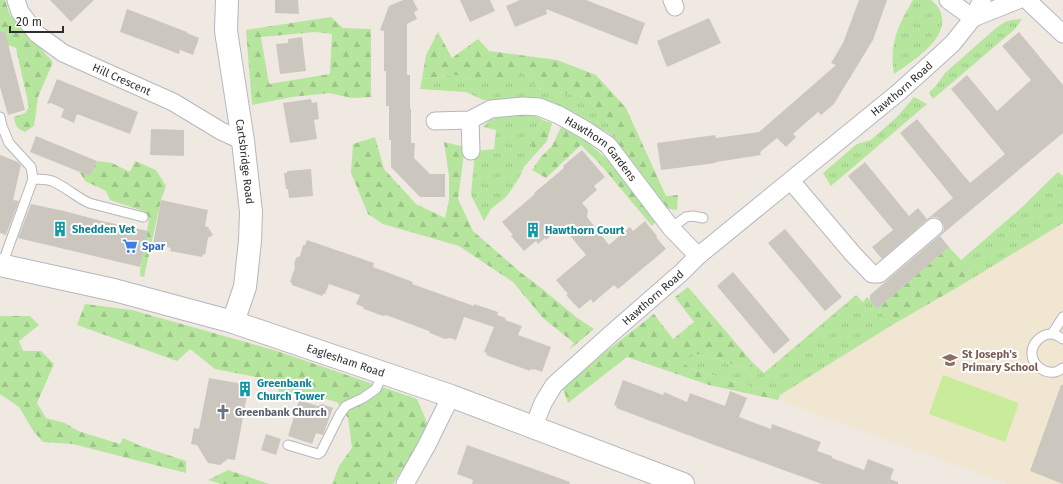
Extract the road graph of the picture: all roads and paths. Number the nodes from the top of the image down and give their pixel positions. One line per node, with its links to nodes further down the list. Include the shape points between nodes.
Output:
1 (16, 0): 13 (street, Hill Crescent, via 20,12 37,34 63,53 172,102)
2 (227, 0): 13 (main road, Cartsbridge Road, via 226,31)
3 (948, 0): 7 (street)
4 (982, 0): 7 (street, Hawthorn Road)
5 (1018, 0): 7 (street)
6 (1027, 0): 8 (street)
7 (973, 18): 16 (street, Hawthorn Road, via 954,43)
8 (1063, 34)
9 (0, 117): 12 (lane)
10 (470, 120): 11 (street, Hawthorn Gardens); 14 (street); 20 (street, Hawthorn Gardens, via 492,109 523,106 539,107 559,115 608,145)
11 (435, 121)
12 (3, 138): 15 (lane, via 31,167)
13 (243, 141): 24 (main road, Cartsbridge Road, via 251,212 250,241 245,287)
14 (471, 151)
15 (33, 179): 17 (lane, via 51,181 65,187 88,203); 22 (lane)
16 (791, 181): 19 (street, via 872,274 879,274); 21 (street, Hawthorn Road)
17 (143, 217)
18 (703, 218): 20 (lane, via 686,217)
19 (934, 227)
20 (671, 228): 21 (street, Hawthorn Gardens)
21 (698, 256): 30 (street, Hawthorn Road, via 554,385 543,402)
22 (1, 265): 24 (main road, Eaglesham Road, via 114,290)
23 (1063, 317): 25 (lane)
24 (234, 322): 28 (main road, Eaglesham Road)
25 (1052, 334): 26 (lane); 27 (lane, via 1042,336 1034,344 1032,354 1035,365 1044,371 1055,372)
26 (1063, 338)
27 (1063, 368)
28 (384, 373): 29 (main road, Eaglesham Road); 31 (lane, via 376,389 346,406 321,452 318,454)
29 (451, 396): 30 (main road, Eaglesham Road); 32 (street)
30 (533, 428): 33 (main road, Eaglesham Road)
31 (288, 445)
32 (405, 484)
33 (683, 484)

